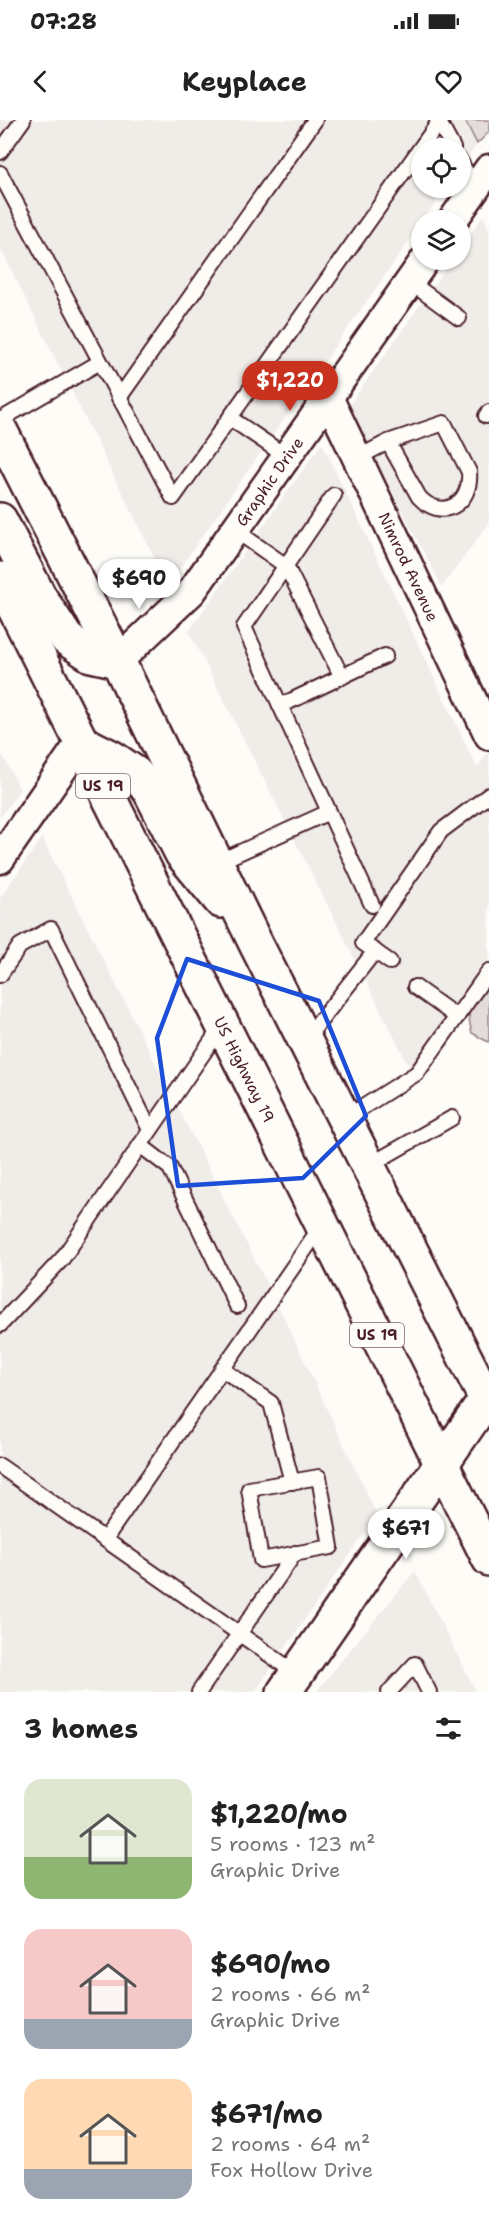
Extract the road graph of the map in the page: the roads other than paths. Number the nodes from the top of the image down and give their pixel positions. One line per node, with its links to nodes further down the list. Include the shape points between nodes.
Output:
1 (23, 120): 5 (lane)
2 (315, 120): 12 (lane)
3 (438, 121): 4 (lane); 14 (lane)
4 (447, 138)
5 (0, 152)
6 (0, 174): 11 (lane)
7 (480, 176): 8 (street)
8 (459, 210)
9 (418, 271): 10 (lane); 13 (street, Graphic Drive)
10 (459, 318)
11 (100, 362): 12 (lane); 15 (lane)
12 (119, 398): 14 (lane, via 173,498)
13 (328, 398): 18 (street, Graphic Drive); 19 (street, Nimrod Avenue)
14 (230, 418): 18 (lane)
15 (0, 420)
16 (0, 430): 26 (main road)
17 (388, 442): 17 (lane, via 444,423 469,472 463,498 456,505 436,510 426,505); 19 (lane)
18 (286, 457): 22 (street, Graphic Drive)
19 (357, 458): 29 (street, Nimrod Avenue)
20 (334, 495): 23 (lane)
21 (0, 520): 26 (main road, via 39,596 68,639 91,655)
22 (235, 530): 23 (lane); 26 (street, Graphic Drive, via 192,591)
23 (286, 566): 27 (lane); 28 (lane, via 244,627)
24 (0, 579): 30 (main road, US Highway 19 / US 19)
25 (386, 656): 27 (lane)
26 (118, 661): 34 (main road)
27 (342, 677): 28 (lane)
28 (280, 706): 32 (lane)
29 (489, 735)
30 (81, 742): 33 (street); 36 (main road, via 136,774 150,791 182,854); 43 (main road, US Highway 19 / US 19)
31 (489, 795): 37 (lane, via 441,831 363,943)
32 (329, 812): 34 (lane); 35 (lane)
33 (2, 852)
34 (216, 863): 36 (main road)
35 (372, 905)
36 (255, 942): 44 (main road)
37 (375, 951): 38 (lane); 44 (lane)
38 (390, 962)
39 (489, 971): 42 (lane)
40 (0, 975): 47 (lane, via 20,946 51,929)
41 (415, 987): 42 (lane)
42 (457, 1017): 46 (lane, via 417,1073)
43 (222, 1025): 47 (lane); 50 (main road, US Highway 19 / US 19)
44 (305, 1041): 46 (main road)
45 (452, 1118): 49 (lane)
46 (344, 1119): 49 (main road)
47 (150, 1130): 48 (lane)
48 (140, 1145): 51 (lane, via 170,1168); 52 (lane, via 62,1259)
49 (368, 1166): 54 (main road)
50 (322, 1224): 53 (lane); 55 (main road, US Highway 19 / US 19)
51 (237, 1306)
52 (0, 1325)
53 (222, 1369): 57 (lane, via 271,1403); 58 (lane)
54 (488, 1400): 55 (main road)
55 (441, 1464): 60 (main road, US Highway 19 / US 19); 62 (main road)
56 (0, 1466): 58 (lane)
57 (292, 1482): 59 (lane, via 319,1477 331,1547); 59 (lane, via 249,1490 261,1560)
58 (105, 1539): 61 (lane)
59 (296, 1553): 61 (lane)
60 (489, 1559)
61 (239, 1634): 62 (lane); 63 (lane)
62 (291, 1683)
63 (199, 1692)
64 (389, 1692): 65 (lane, via 415,1665)
65 (429, 1692)

